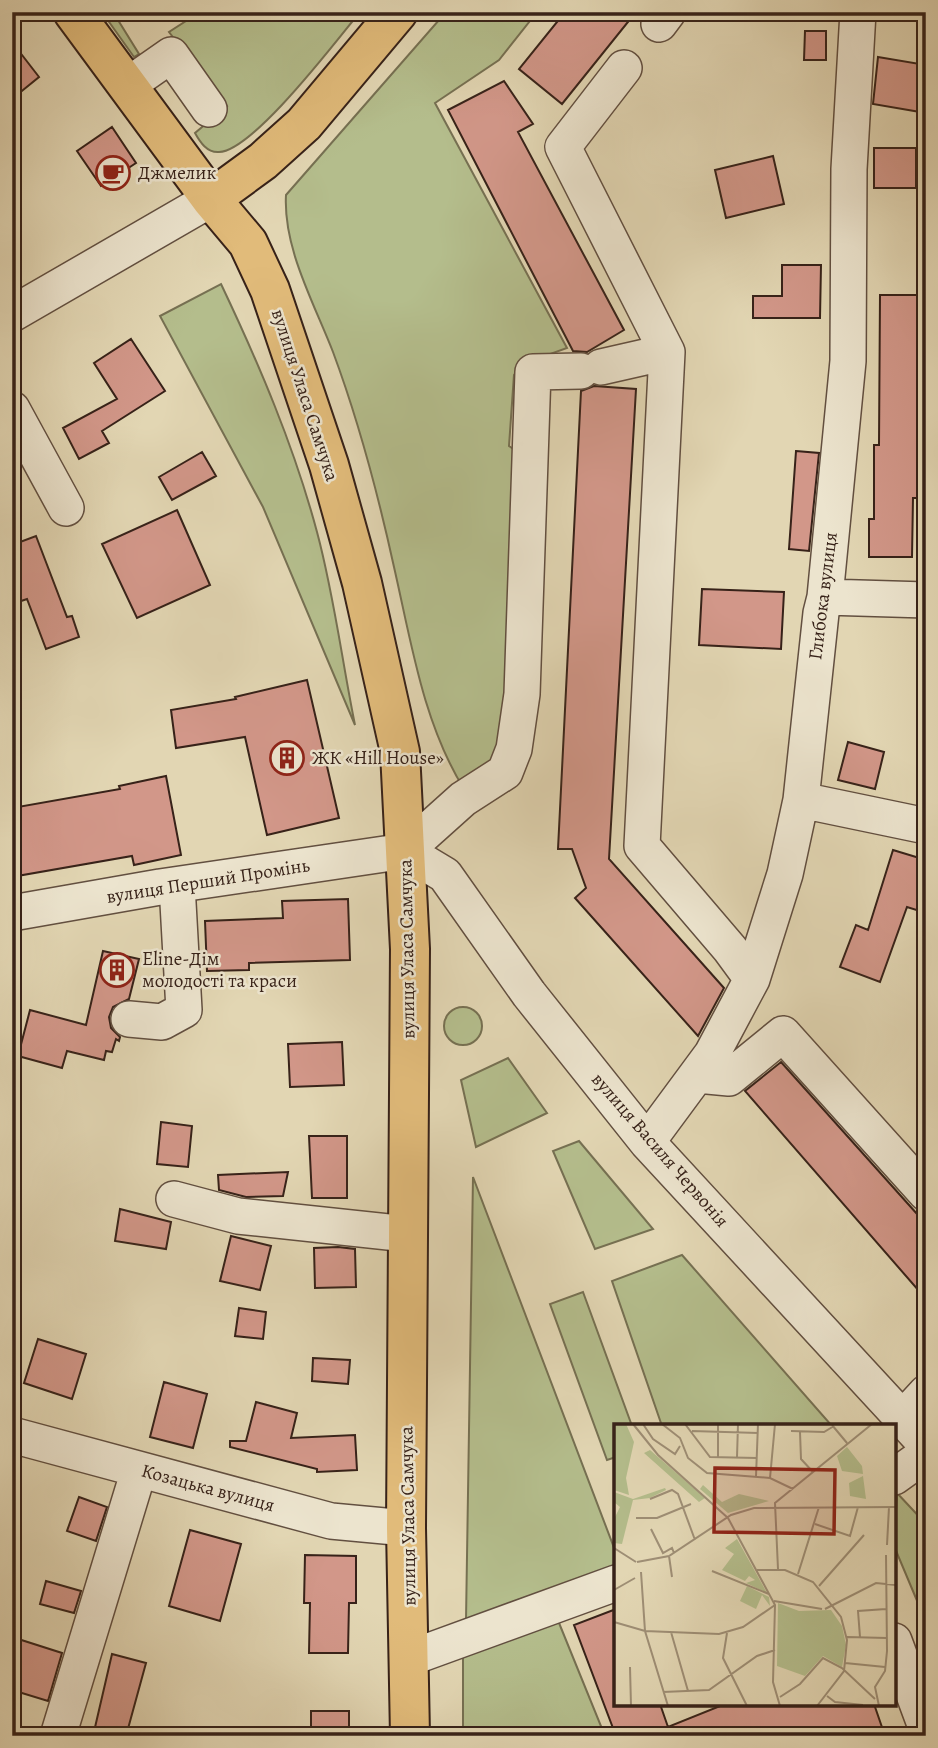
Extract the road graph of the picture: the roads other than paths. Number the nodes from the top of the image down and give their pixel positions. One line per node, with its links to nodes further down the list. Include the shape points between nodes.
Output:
1 (73, 12): 5 (main road, вулиця Уласа Самчука)
2 (398, 12): 7 (main road, via 304,124)
3 (858, 12): 12 (street, Глибока вулиця, via 849,169 848,361)
4 (624, 68): 9 (street, via 564,147)
5 (128, 86): 6 (street, via 171,55); 7 (main road, вулиця Уласа Самчука)
6 (209, 109)
7 (211, 199): 8 (street); 16 (main road, вулиця Уласа Самчука, via 248,243 270,290 329,465 362,583 400,752)
8 (12, 314)
9 (667, 352): 16 (street, via 591,369 533,372 523,694 514,749 505,772 463,799); 19 (street, via 642,846)
10 (12, 409): 11 (street)
11 (66, 508)
12 (825, 597): 13 (street); 14 (street, Глибока вулиця)
13 (926, 600)
14 (802, 800): 15 (street); 19 (street, Глибока вулиця, via 785,874)
15 (926, 826)
16 (405, 851): 17 (street, вулиця Перший Промінь); 22 (street, вулиця Василя Червонія, via 445,875 529,994); 25 (main road, вулиця Уласа Самчука, via 410,949)
17 (177, 885): 18 (street, вулиця Перший Промінь); 20 (street, via 184,1010 162,1022)
18 (12, 914)
19 (752, 979): 21 (street, Глибока вулиця)
20 (129, 1019)
21 (697, 1075): 22 (street, Глибока вулиця); 23 (street, via 729,1078 783,1034)
22 (647, 1142): 26 (street, вулиця Василя Червонія)
23 (926, 1193)
24 (174, 1199): 25 (street, via 238,1216)
25 (407, 1234): 32 (main road, вулиця Уласа Самчука)
26 (914, 1406): 28 (street, вулиця Василя Червонія)
27 (12, 1435): 30 (street, Козацька вулиця)
28 (926, 1444)
29 (926, 1454): 31 (street)
30 (139, 1470): 32 (street, Козацька вулиця, via 331,1521); 37 (street)
31 (896, 1476)
32 (407, 1528): 35 (main road, вулиця Уласа Самчука)
33 (614, 1584): 35 (street)
34 (896, 1646): 36 (street)
35 (410, 1658): 38 (main road, вулиця Уласа Самчука)
36 (926, 1727)
37 (58, 1736)
38 (410, 1736)

